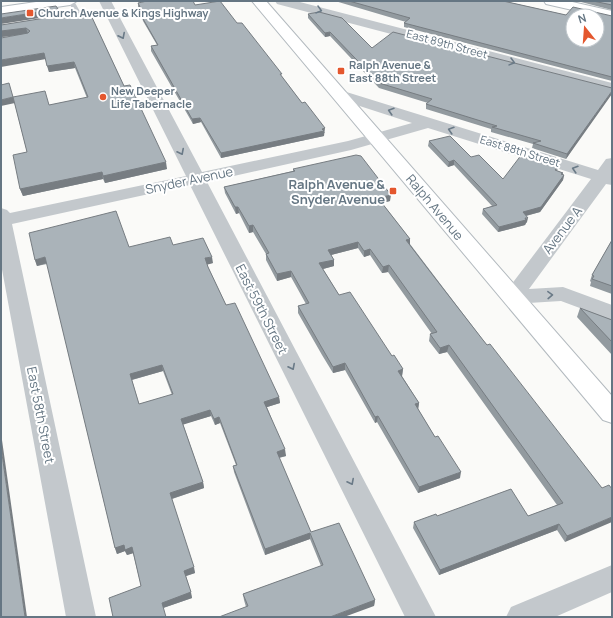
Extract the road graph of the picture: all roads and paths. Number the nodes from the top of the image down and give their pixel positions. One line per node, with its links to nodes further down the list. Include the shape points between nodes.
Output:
1 (70, 1): 6 (main road); 7 (lane)
2 (105, 1): 16 (street, East 59th Street, one-way to 16)
3 (259, 1): 12 (main road, Ralph Avenue)
4 (281, 1): 11 (street, East 89th Street, one-way to 11)
5 (551, 1): 8 (main road)
6 (1, 11)
7 (79, 15): 9 (lane); 10 (lane)
8 (612, 15)
9 (63, 18)
10 (86, 18)
11 (612, 88)
12 (340, 95): 13 (street, East 88th Street, one-way to 12); 14 (main road, Ralph Avenue)
13 (428, 123): 14 (street); 15 (street, East 88th Street, one-way to 13)
14 (376, 137): 16 (street, Snyder Avenue, via 351,145); 18 (main road, Ralph Avenue)
15 (609, 174): 18 (street, Avenue A)
16 (195, 179): 17 (street, Snyder Avenue); 23 (street, East 59th Street, one-way to 23)
17 (1, 218): 22 (street, East 58th Street)
18 (512, 297): 19 (street, one-way to 19, via 563,294); 20 (main road, Ralph Avenue)
19 (612, 313)
20 (612, 413)
21 (612, 578): 24 (street)
22 (81, 617)
23 (421, 617)
24 (521, 617)

